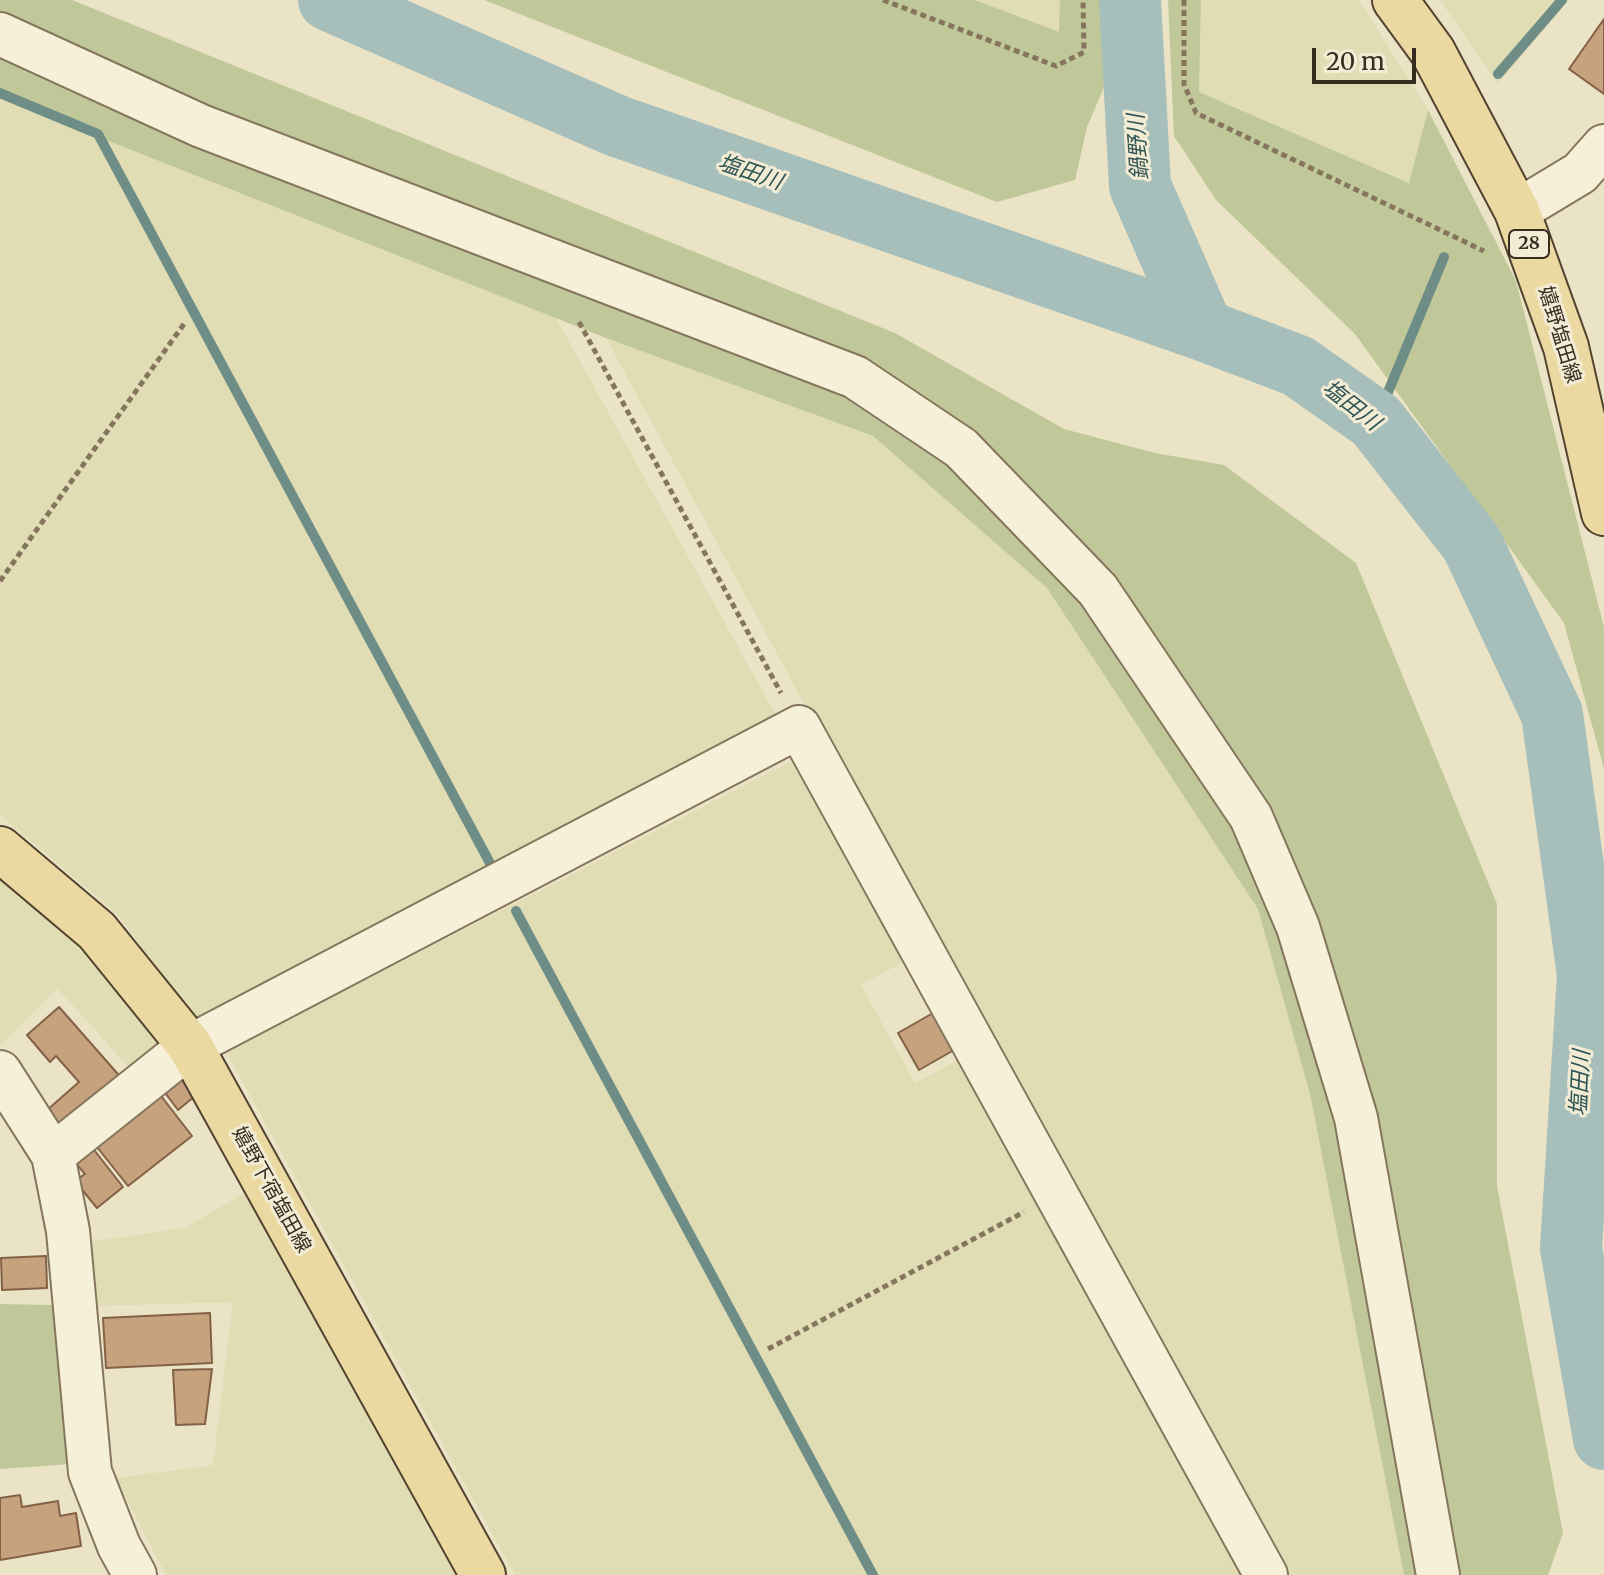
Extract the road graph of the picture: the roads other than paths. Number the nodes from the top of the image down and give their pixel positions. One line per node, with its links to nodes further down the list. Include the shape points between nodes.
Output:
1 (1395, 0): 4 (main road, 嬉野塩田線 / 28, via 1433,52)
2 (0, 34): 13 (street, via 201,126 855,377 961,448 1098,590 1251,817 1298,927 1356,1118)
3 (1604, 146): 4 (street, via 1580,173)
4 (1517, 211): 5 (main road, 嬉野塩田線 / 28, via 1566,347)
5 (1601, 489)
6 (0, 849): 7 (main road, 嬉野下宿塩田線, via 97,931)
7 (190, 1046): 9 (street); 11 (main road, 嬉野下宿塩田線); 12 (street, via 799,727)
8 (0, 1072): 9 (street)
9 (53, 1155): 10 (street, via 68,1231 90,1472)
10 (135, 1575)
11 (483, 1575)
12 (1266, 1575)
13 (1438, 1575)

